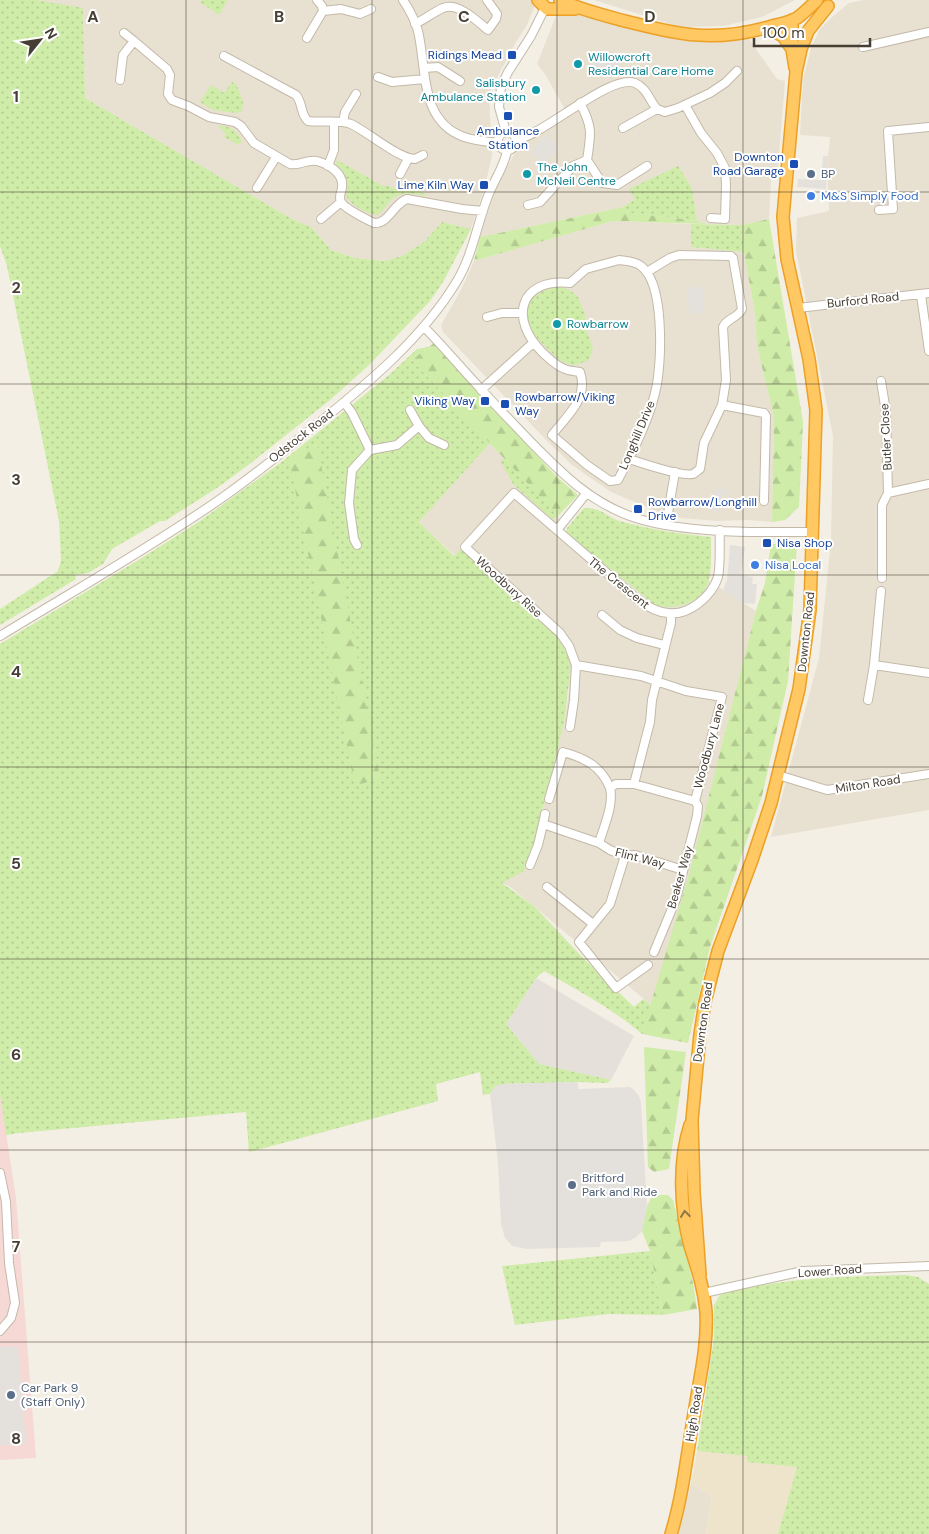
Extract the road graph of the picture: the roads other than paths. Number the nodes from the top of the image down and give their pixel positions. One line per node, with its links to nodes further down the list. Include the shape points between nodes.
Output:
1 (316, 0): 8 (street)
2 (404, 0): 10 (street)
3 (487, 0): 10 (street, via 497,14 488,30 451,6)
4 (817, 0): 9 (highway)
5 (548, 3): 11 (highway, via 698,36 723,36); 34 (street, via 501,87 499,107)
6 (833, 3): 9 (highway, Downton Road, via 809,16); 21 (highway, Downton Road, via 808,31)
7 (371, 9): 8 (street, via 360,14 341,9)
8 (323, 10): 14 (street)
9 (794, 19): 11 (highway); 17 (highway, Downton Road)
10 (416, 24): 19 (street)
11 (766, 28): 17 (highway, via 782,36)
12 (124, 32): 15 (street)
13 (929, 32): 16 (street)
14 (307, 38)
15 (134, 41): 24 (street, via 123,55); 39 (street, via 167,69 170,75 168,94 172,100 210,118 235,122 254,143)
16 (863, 47)
17 (792, 49): 21 (highway, Downton Road)
18 (224, 56): 30 (street, via 296,95 308,121)
19 (424, 68): 23 (street); 25 (street, via 438,67)
20 (737, 71): 28 (street, via 710,93)
21 (796, 72): 56 (highway, Downton Road, via 783,217 785,248)
22 (378, 77): 23 (street, via 392,82)
23 (425, 79): 36 (street, via 430,104 450,129 470,139)
24 (120, 80)
25 (460, 81)
26 (356, 94): 31 (street)
27 (580, 103): 29 (street, Odstock Road, via 621,82 629,82 641,86); 35 (street, Odstock Road, via 534,133); 41 (street, via 591,130)
28 (685, 105): 29 (street, via 665,112); 51 (street, via 707,142 718,153 724,168)
29 (657, 109): 32 (street)
30 (334, 122): 31 (street); 42 (street, via 334,154)
31 (343, 122): 40 (street)
32 (623, 128)
33 (929, 128): 48 (street, via 888,131 893,209)
34 (506, 132): 35 (street, via 514,134); 36 (street, via 499,137)
35 (516, 140): 37 (street, Odstock Road, via 514,147)
36 (498, 143): 37 (street)
37 (507, 150): 49 (street, Odstock Road)
38 (423, 155): 40 (street, via 418,159)
39 (276, 157): 42 (street, via 292,164 313,161); 45 (street)
40 (408, 158): 44 (street)
41 (587, 160): 43 (street, via 602,183 618,185); 47 (street, via 573,166 540,202)
42 (328, 166): 46 (street, via 342,180)
43 (647, 166)
44 (400, 174)
45 (257, 188)
46 (342, 202): 49 (street, via 377,223 407,199); 52 (street)
47 (528, 204)
48 (879, 210)
49 (483, 211): 59 (street, Odstock Road, via 462,271)
50 (711, 218): 51 (street)
51 (725, 219): 53 (street)
52 (320, 220)
53 (735, 220)
54 (646, 272): 57 (street, via 640,265 619,260 595,265 586,268 570,283 548,283 534,289 526,299); 65 (street, via 679,255 733,258 742,309 723,327 726,380); 70 (street, Longhill Drive, via 653,283 661,335 657,385 648,416)
55 (927, 294): 56 (street, Burford Road); 61 (street)
56 (798, 308): 80 (highway, Downton Road, via 816,410)
57 (522, 313): 58 (street); 60 (street)
58 (487, 317)
59 (424, 327): 63 (street); 64 (street, Odstock Road)
60 (533, 343): 63 (street); 70 (street, Longhill Drive, via 556,365 580,372 582,379 578,403 552,435 610,480 618,480)
61 (929, 351)
62 (881, 381): 74 (street, Butler Close, via 886,412)
63 (481, 390): 75 (street)
64 (344, 402): 69 (street); 86 (street, Odstock Road, via 217,502)
65 (722, 404): 71 (street, via 704,443 700,469 692,474); 76 (street, via 766,416)
66 (410, 410): 67 (street)
67 (418, 426): 68 (street, via 429,438); 69 (street, via 397,445)
68 (444, 445)
69 (370, 450): 81 (street, via 352,470 349,503)
70 (629, 459): 71 (street)
71 (675, 472): 77 (street)
72 (929, 484): 74 (street)
73 (514, 493): 78 (street, The Crescent); 88 (street, Woodbury Rise, via 464,547 560,633)
74 (888, 493): 82 (street, Butler Close, via 882,504)
75 (586, 494): 77 (street, via 623,513); 78 (street)
76 (764, 501)
77 (666, 525): 79 (street)
78 (557, 530): 84 (street, The Crescent, via 647,607)
79 (720, 530): 80 (street); 84 (street, via 718,575 712,588 693,607)
80 (813, 532): 95 (highway, Downton Road, via 804,665)
81 (357, 540)
82 (882, 578)
83 (881, 591): 89 (street)
84 (670, 614): 87 (street, via 671,623)
85 (602, 615): 87 (street, via 620,630)
86 (0, 636)
87 (664, 645): 91 (street)
88 (576, 665): 91 (street); 93 (street, Woodbury Rise)
89 (874, 665): 90 (street); 92 (street)
90 (929, 673)
91 (656, 681): 96 (street, via 650,722); 99 (street, Woodbury Lane, via 694,694 722,697)
92 (868, 700)
93 (570, 727)
94 (929, 774): 95 (street, Milton Road, via 827,790)
95 (778, 775): 112 (highway, Downton Road, via 760,837 712,968 700,1034 692,1120 694,1192)
96 (634, 784): 97 (street, via 616,784); 99 (street, Woodbury Lane)
97 (610, 788): 98 (street, via 593,764 564,751); 102 (street, Flint Way, via 612,795)
98 (549, 800)
99 (694, 801): 105 (street, Beaker Way, via 698,806 697,816)
100 (545, 814): 101 (street)
101 (544, 824): 102 (street, Flint Way); 104 (street)
102 (599, 843): 103 (street, Flint Way)
103 (625, 856): 105 (street, Flint Way, via 635,855); 107 (street, via 610,904)
104 (530, 865)
105 (683, 870): 108 (street, Beaker Way, via 676,898)
106 (547, 887): 107 (street)
107 (594, 924): 109 (street, via 579,942 616,988)
108 (654, 952)
109 (648, 964)
110 (0, 1173): 113 (street, via 6,1202 15,1302 11,1318)
111 (929, 1266): 112 (street, Lower Road, via 803,1271)
112 (704, 1293): 114 (highway, High Road, via 704,1349 685,1471)
113 (0, 1331)
114 (671, 1534)

